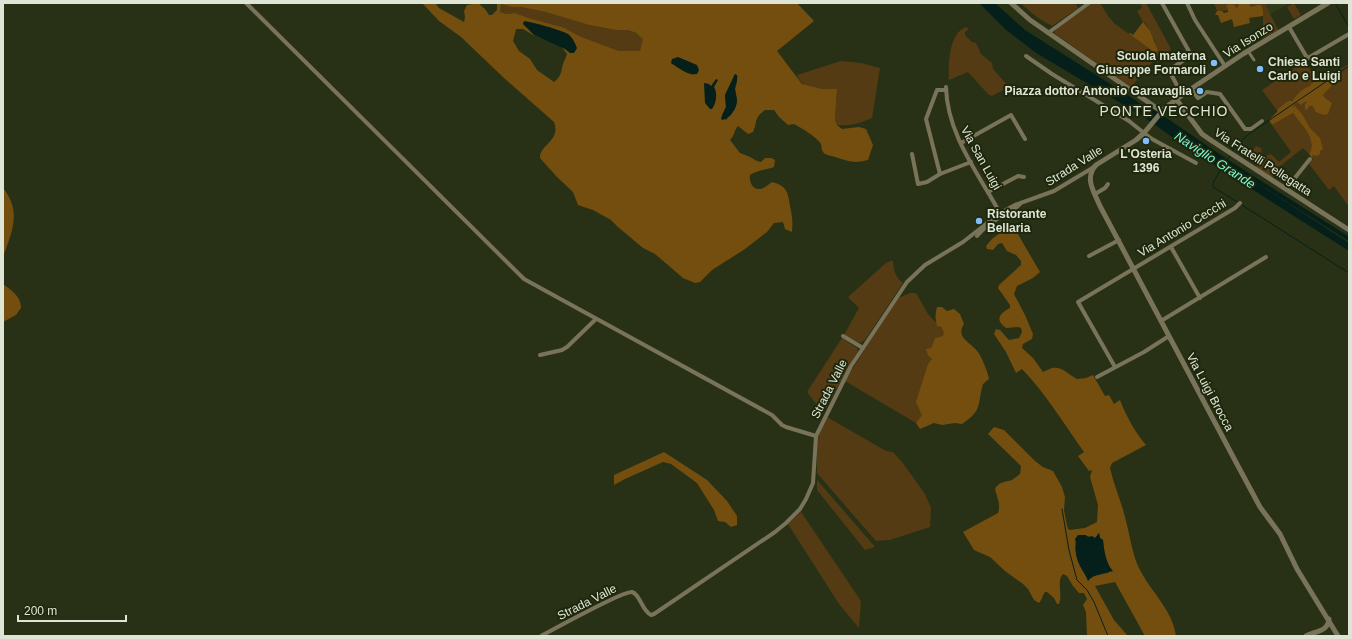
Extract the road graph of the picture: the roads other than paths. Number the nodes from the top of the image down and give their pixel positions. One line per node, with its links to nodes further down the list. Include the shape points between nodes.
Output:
1 (246, 3): 44 (street, via 524,279)
2 (1011, 3): 8 (street)
3 (1089, 3): 8 (street)
4 (1162, 3): 15 (street, via 1191,55 1171,69)
5 (1187, 3): 13 (street)
6 (1328, 3): 7 (street, Via Isonzo)
7 (1289, 27): 9 (street, via 1308,58); 10 (street, Via Isonzo)
8 (1048, 33): 17 (street)
9 (1349, 34)
10 (1248, 51): 12 (street); 13 (street, Via Isonzo)
11 (1026, 56): 19 (street)
12 (1254, 60)
13 (1225, 66): 14 (street, Via Isonzo)
14 (1191, 89): 15 (street, Via Isonzo); 18 (street, via 1198,98 1206,92 1220,94 1245,129 1251,129)
15 (1182, 95): 16 (street, Via Isonzo)
16 (1176, 100): 17 (street, Via Isonzo); 30 (street, Via Fratelli Pellegatta, via 1202,134)
17 (1161, 112): 19 (street, Strada Valle)
18 (1262, 121)
19 (1144, 133): 25 (street, via 1152,140); 26 (street, Strada Valle)
20 (1025, 139): 21 (street, via 1011,115)
21 (961, 143): 24 (street, Via San Luigi); 27 (street, Via San Luigi, via 952,125 946,88 937,90 926,119)
22 (912, 154): 27 (street, via 918,184)
23 (1310, 159): 30 (street)
24 (971, 162): 27 (street); 31 (street, Via San Luigi)
25 (1196, 163)
26 (1094, 167): 32 (street, Via Luigi Brocca, via 1090,181); 33 (street, Strada Valle, via 1054,192)
27 (940, 174)
28 (1024, 177): 31 (street, via 1018,176)
29 (1108, 184): 32 (street)
30 (1286, 189): 36 (street, Via Fratelli Pellegatta)
31 (988, 192): 35 (street, Via San Luigi)
32 (1095, 194): 38 (street, Via Luigi Brocca)
33 (1020, 203): 35 (street, Strada Valle); 37 (street, via 1017,208 1002,216)
34 (1239, 204): 39 (street, Via Antonio Cecchi)
35 (1000, 213): 48 (street, Strada Valle, via 963,242 918,271 900,291)
36 (1349, 230)
37 (977, 236)
38 (1119, 240): 40 (street); 42 (street, Via Luigi Brocca)
39 (1172, 247): 42 (street, Via Antonio Cecchi); 43 (street)
40 (1089, 256)
41 (1266, 257): 43 (street)
42 (1134, 269): 45 (street, Via Luigi Brocca); 50 (street, Via Antonio Cecchi, via 1078,302)
43 (1200, 298): 45 (street)
44 (596, 318): 49 (street, via 567,347); 52 (street, via 772,415 782,425)
45 (1161, 321): 47 (street, Via Luigi Brocca)
46 (843, 336): 48 (street)
47 (1170, 336): 50 (street); 53 (street, Via Luigi Brocca, via 1260,507 1280,534)
48 (863, 348): 52 (street, Strada Valle, via 851,366)
49 (540, 354)
50 (1115, 367): 51 (street)
51 (1097, 377)
52 (816, 436): 56 (street, Strada Valle, via 813,483 800,509 775,532 654,614 647,613 636,594 628,592)
53 (1328, 619): 54 (street); 55 (street, Via Luigi Brocca)
54 (1326, 627): 55 (street); 57 (street)
55 (1334, 629): 58 (street, Via Luigi Brocca)
56 (541, 636)
57 (1306, 636)
58 (1338, 636)

